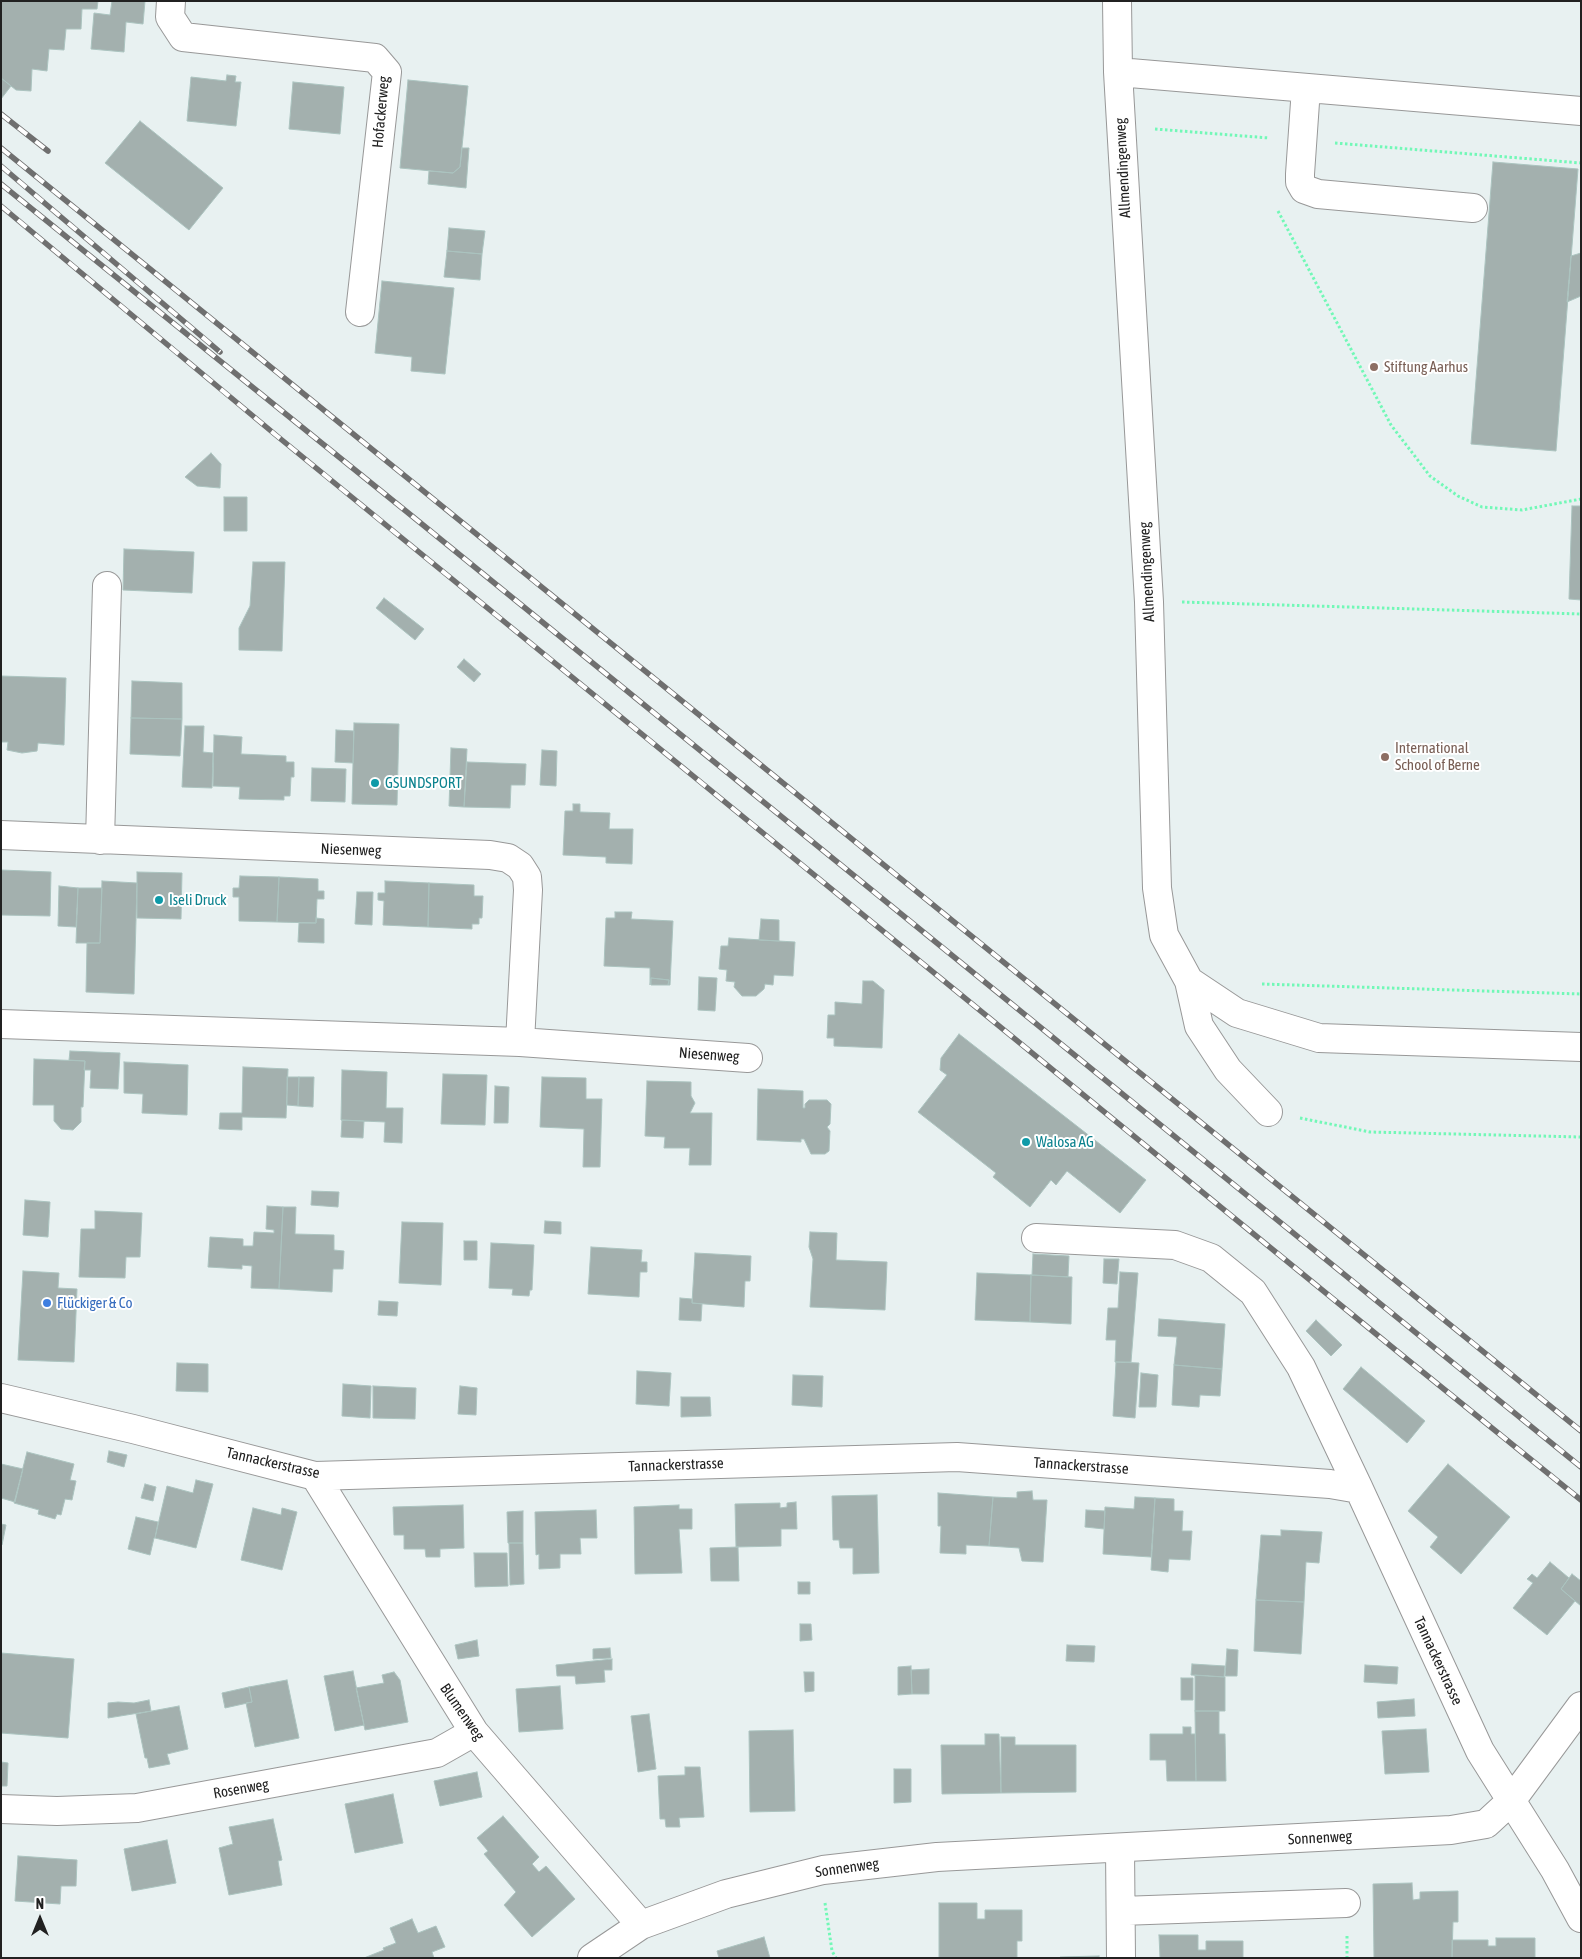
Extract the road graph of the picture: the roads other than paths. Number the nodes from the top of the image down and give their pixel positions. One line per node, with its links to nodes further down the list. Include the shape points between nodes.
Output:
1 (171, 1): 7 (street, Hofackerweg, via 170,17 183,37 375,58 387,72)
2 (1117, 1): 3 (street, Allmendingenweg)
3 (1118, 72): 4 (street); 11 (street, Allmendingenweg, via 1149,602 1157,888 1164,936)
4 (1306, 88): 5 (street); 6 (street, via 1300,182 1304,189 1312,193)
5 (1581, 111)
6 (1473, 208)
7 (360, 312)
8 (107, 586): 10 (street)
9 (1, 835): 10 (street, Niesenweg)
10 (100, 840): 13 (street, Niesenweg, via 508,858 520,866 528,890)
11 (1189, 982): 14 (street, via 1237,1013 1319,1038); 16 (street, Allmendingenweg, via 1199,1026 1228,1070)
12 (1, 1024): 13 (street, Niesenweg)
13 (520, 1042): 15 (street, Niesenweg)
14 (1581, 1047)
15 (748, 1058)
16 (1268, 1112)
17 (1036, 1238): 20 (street, Tannackerstrasse, via 1175,1245 1211,1258 1254,1292 1301,1367)
18 (1, 1398): 19 (street, Tannackerstrasse)
19 (315, 1476): 20 (street, Tannackerstrasse, via 957,1457 1330,1484); 22 (street, Blumenweg)
20 (1359, 1489): 23 (street, Tannackerstrasse, via 1480,1751)
21 (1581, 1706): 23 (street)
22 (474, 1732): 24 (street, Rosenweg, via 437,1753 137,1808); 29 (street, Blumenweg)
23 (1511, 1801): 25 (street, Sonnenweg, via 1486,1824 1451,1830); 28 (street)
24 (1, 1809)
25 (1120, 1849): 27 (street); 29 (street, Sonnenweg, via 938,1857 823,1870 726,1894)
26 (1346, 1903): 27 (street)
27 (1121, 1911): 31 (street)
28 (1581, 1918)
29 (641, 1925): 30 (street, Sonnenweg)
30 (592, 1958)
31 (1121, 1958)

